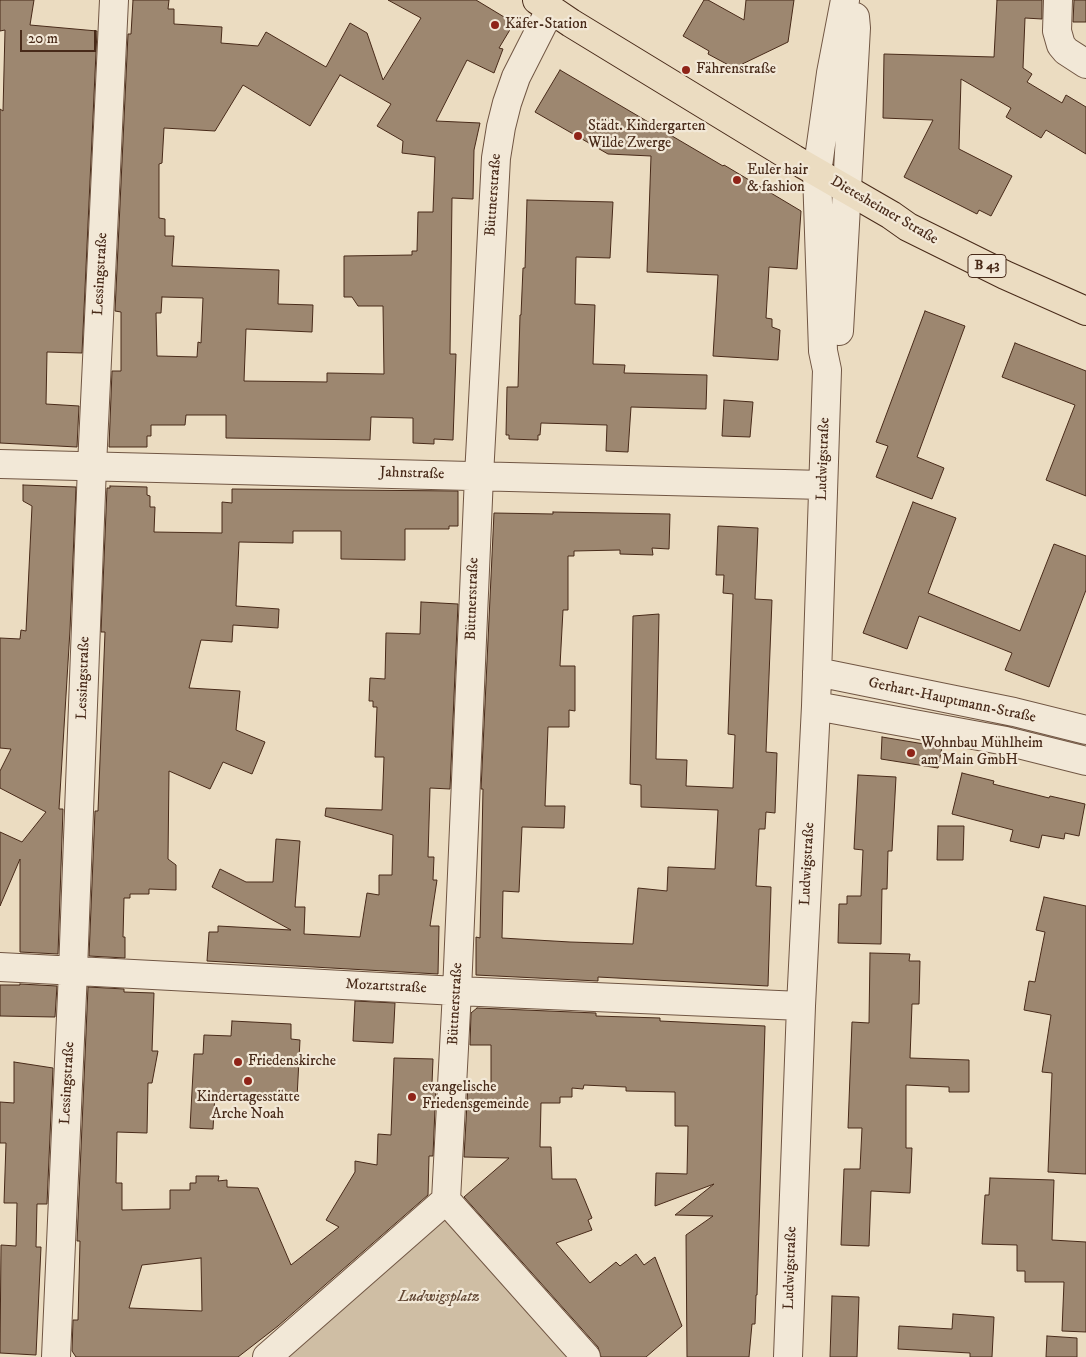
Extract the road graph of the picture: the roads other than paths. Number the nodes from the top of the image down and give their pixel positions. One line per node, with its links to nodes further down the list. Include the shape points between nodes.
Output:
1 (114, 0): 12 (street, Lessingstraße)
2 (845, 0): 7 (street)
3 (854, 0): 8 (street, Ludwigstraße, via 856,28)
4 (1058, 0): 6 (street, via 1058,39 1066,51)
5 (544, 5): 7 (main road, Dietesheimer Straße / B 43); 13 (street, Büttnerstraße, via 502,119 496,158)
6 (1086, 64)
7 (817, 173): 8 (main road, Dietesheimer Straße / B 43); 10 (street, Ludwigstraße, via 823,350)
8 (847, 190): 9 (main road, Dietesheimer Straße / B 43, via 908,227 1005,275); 10 (street, Ludwigstraße, via 837,351)
9 (1086, 310)
10 (827, 370): 14 (street, Ludwigstraße)
11 (0, 464): 12 (street, Jahnstraße)
12 (92, 466): 13 (street, Jahnstraße); 20 (street, Lessingstraße)
13 (479, 476): 14 (street, Jahnstraße); 21 (street, Büttnerstraße)
14 (823, 484): 15 (street, Ludwigstraße)
15 (817, 672): 16 (street, Ludwigstraße); 17 (street, Gerhart-Hauptmann-Straße)
16 (816, 706): 18 (street, Gerhart-Hauptmann-Straße, via 1006,741); 22 (street, Ludwigstraße)
17 (1086, 730)
18 (1086, 761)
19 (0, 967): 20 (street, Mozartstraße)
20 (72, 971): 21 (street, Mozartstraße); 24 (street, Lessingstraße)
21 (457, 991): 22 (street, Mozartstraße); 23 (street, Büttnerstraße)
22 (801, 1006): 27 (street, Ludwigstraße)
23 (446, 1200): 25 (street); 26 (street)
24 (56, 1357)
25 (267, 1357)
26 (586, 1357)
27 (788, 1357)

